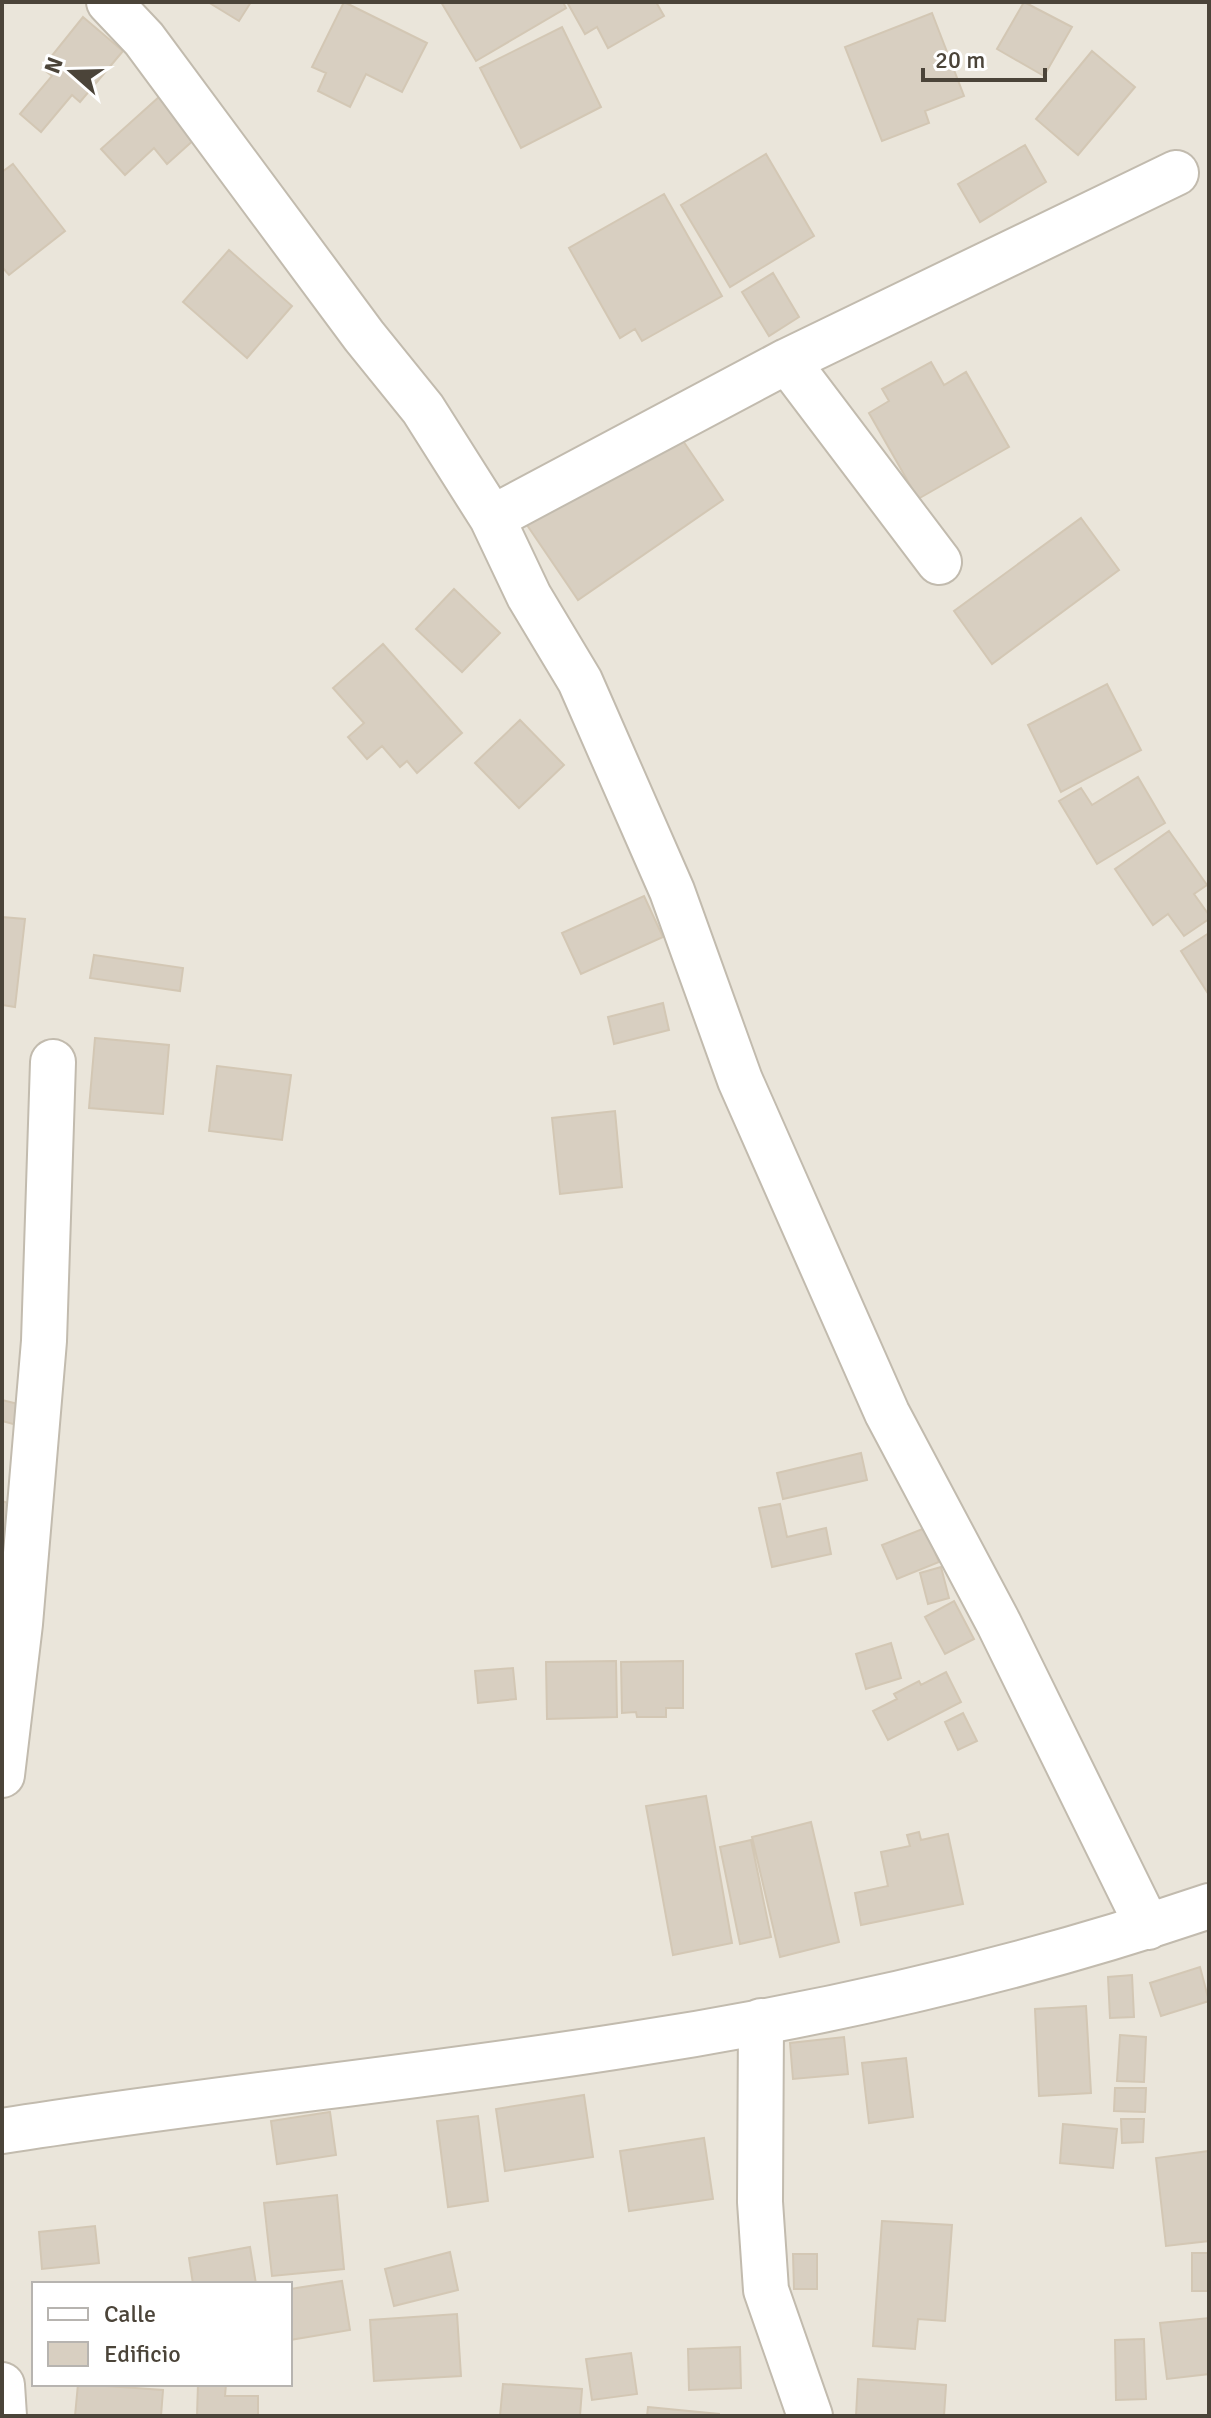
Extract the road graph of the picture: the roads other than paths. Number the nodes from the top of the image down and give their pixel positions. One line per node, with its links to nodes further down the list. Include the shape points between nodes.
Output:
1 (109, 2): 4 (street, via 144,39 423,409)
2 (1176, 173): 3 (street)
3 (787, 361): 4 (street); 5 (street)
4 (492, 518): 9 (street, via 614,756 672,891 740,1080 887,1413 999,1624)
5 (939, 562)
6 (53, 1062): 7 (street, via 44,1341)
7 (2, 1775)
8 (1209, 1906): 9 (street)
9 (1148, 1927): 10 (street, via 847,2005)
10 (761, 2021): 11 (street, via 627,2045); 14 (street, via 760,2202 766,2290)
11 (2, 2131)
12 (2, 2385): 13 (street)
13 (4, 2416)
14 (810, 2416)

